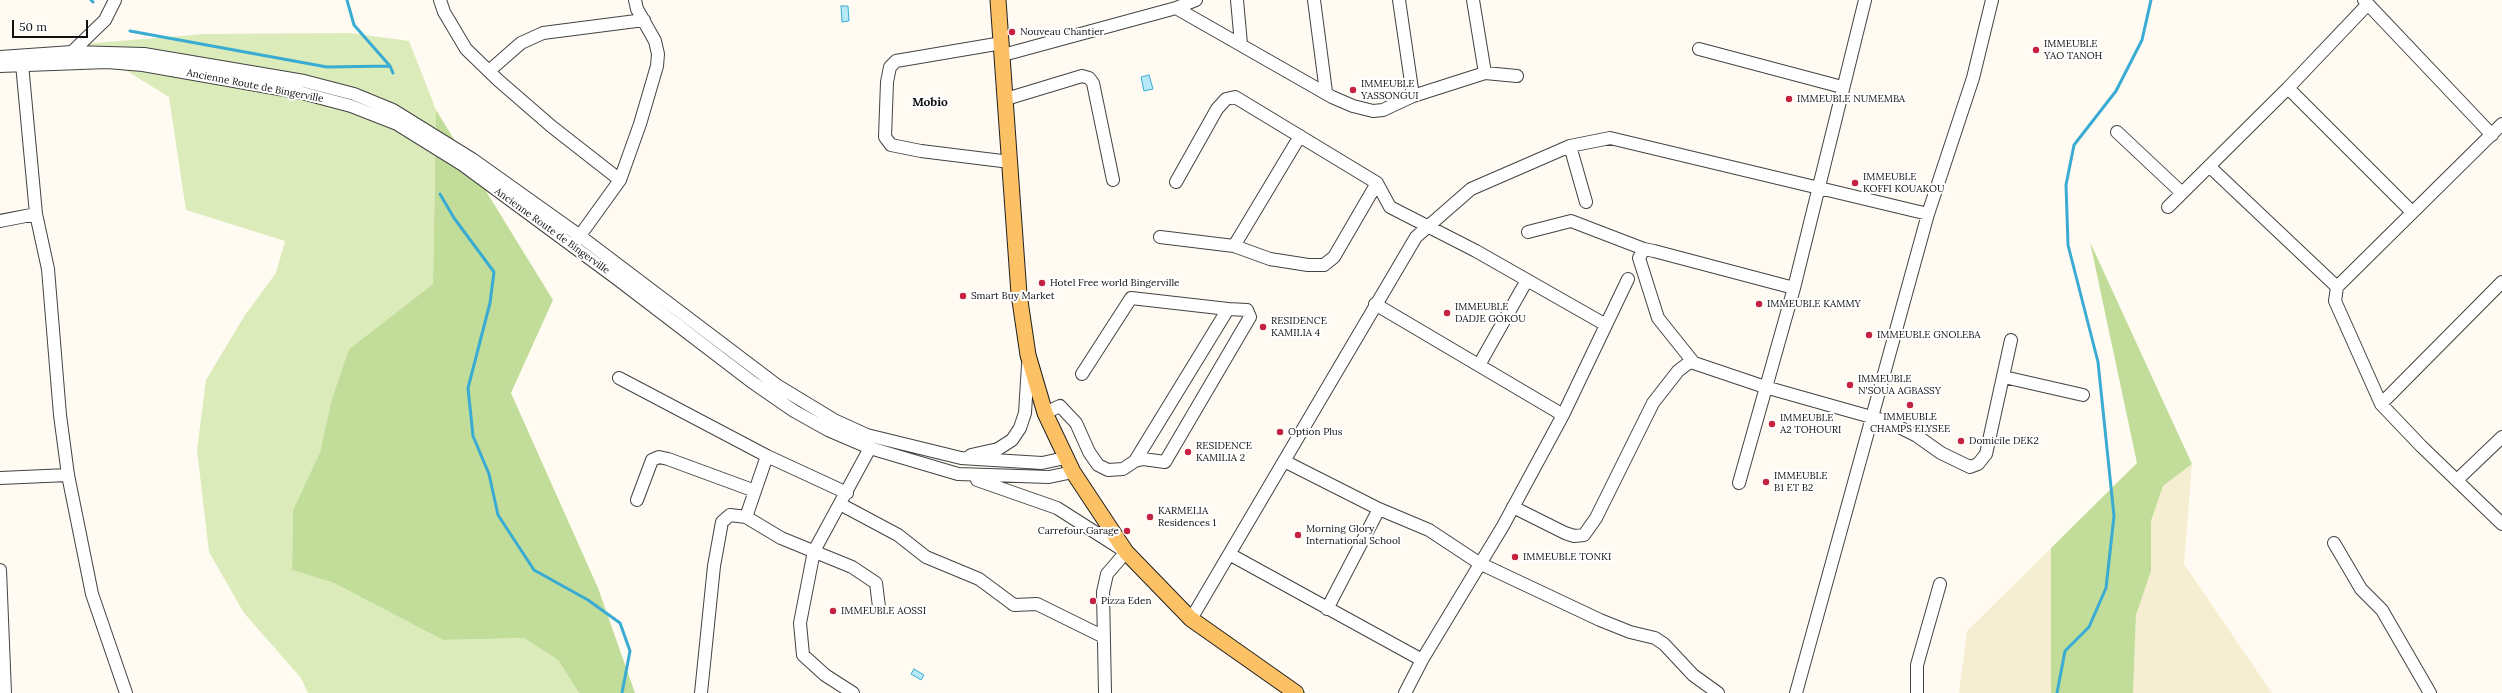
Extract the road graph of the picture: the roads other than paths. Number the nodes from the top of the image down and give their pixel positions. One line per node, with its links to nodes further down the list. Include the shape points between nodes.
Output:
1 (115, 0): 18 (street, via 105,20)
2 (440, 0): 22 (street, via 444,12 466,49)
3 (635, 0): 14 (street, Ancienne Route de Bingerville)
4 (1000, 0): 16 (main road)
5 (1196, 0): 13 (street)
6 (1236, 0): 15 (street)
7 (1314, 0): 27 (street)
8 (1398, 0): 28 (street)
9 (1473, 0): 23 (street)
10 (1865, 0): 25 (street)
11 (1992, 0): 47 (street, via 1973,78)
12 (2366, 2): 26 (street); 32 (street)
13 (1176, 8): 15 (street); 16 (street)
14 (644, 20): 22 (street, via 543,33 521,43); 37 (street, Ancienne Route de Bingerville, via 655,41 657,66)
15 (1241, 44): 27 (street)
16 (1003, 49): 29 (main road); 35 (street, via 896,61 890,67 887,82 884,137 892,145 921,152)
17 (1699, 49): 25 (street)
18 (72, 52): 19 (street, Ancienne Route de Bingerville); 52 (street, Ancienne Route de Bingerville, via 144,54 304,81 354,94 393,110 472,159)
19 (0, 57)
20 (22, 64): 21 (street, Ancienne Route de Bingerville); 46 (street); 52 (street, Ancienne Route de Bingerville, via 107,62 143,65 302,93 350,106 397,124)
21 (0, 66)
22 (489, 71): 37 (street, via 551,126)
23 (1485, 73): 24 (street); 28 (street)
24 (1517, 76)
25 (1842, 87): 41 (street)
26 (2288, 88): 36 (street); 45 (street)
27 (1326, 92): 28 (street, via 1340,101 1374,111 1392,107)
28 (1413, 96)
29 (1006, 98): 35 (main road); 38 (street, via 1082,76 1089,78 1093,83)
30 (2502, 124): 32 (street)
31 (2117, 132): 42 (street)
32 (2492, 135): 45 (street)
33 (1300, 136): 39 (street, via 1235,97 1226,99 1217,110); 40 (street); 53 (street)
34 (1570, 146): 41 (street, via 1600,138 1618,139); 43 (street); 49 (street, via 1471,189)
35 (1010, 162): 64 (main road, via 1019,294)
36 (2209, 166): 42 (street); 58 (street)
37 (620, 180): 52 (street, Ancienne Route de Bingerville)
38 (1113, 180)
39 (1176, 182)
40 (1377, 183): 49 (street, via 1390,207); 53 (street, via 1334,257 1324,265 1270,259)
41 (1818, 187): 47 (street); 59 (street)
42 (2182, 193): 44 (street)
43 (1586, 202)
44 (2168, 207)
45 (2411, 212): 58 (street)
46 (36, 214): 48 (street); 85 (street, via 48,269 60,415)
47 (1928, 214): 75 (street)
48 (0, 221)
49 (1428, 225): 56 (street); 60 (street, via 1416,237)
50 (1528, 232): 54 (street, via 1571,221)
51 (1160, 237): 53 (street)
52 (576, 240): 77 (street, Ancienne Route de Bingerville, via 770,394 828,430); 79 (street, Ancienne Route de Bingerville, via 804,404 867,435)
53 (1234, 246)
54 (1644, 249): 59 (street); 65 (street, via 1639,258 1658,318)
55 (1628, 279): 62 (street)
56 (1527, 280): 62 (street); 66 (street)
57 (2502, 282): 72 (street)
58 (2337, 287): 72 (street, via 2335,301 2340,315)
59 (1794, 288): 70 (street)
60 (1375, 304): 66 (street); 82 (street)
61 (1228, 309): 67 (street, via 1131,298); 81 (street); 81 (street, via 1247,310 1250,317 1165,462 1143,459)
62 (1606, 325): 74 (street)
63 (2011, 340): 68 (street)
64 (1028, 355): 73 (main road); 79 (street, via 1025,413 1016,434 1012,440 998,449)
65 (1691, 361): 70 (street); 92 (street, via 1678,371 1653,403 1596,518 1584,535 1574,536 1565,533)
66 (1478, 365): 74 (street)
67 (1082, 374)
68 (2004, 377): 71 (street); 75 (street, via 1986,454 1978,464 1970,467 1941,453 1917,436)
69 (619, 378): 78 (street)
70 (1765, 387): 75 (street); 88 (street)
71 (2083, 396)
72 (2381, 404): 87 (street)
73 (1045, 413): 80 (main road); 81 (street, via 1060,406 1072,417 1098,465 1108,470 1123,469)
74 (1563, 415): 92 (street)
75 (1872, 416): 116 (street)
76 (2502, 437): 87 (street)
77 (870, 448): 84 (street, Ancienne Route de Bingerville); 90 (street)
78 (767, 456): 89 (street); 90 (street)
79 (961, 458): 80 (street, Ancienne Route de Bingerville, via 1042,463)
80 (1065, 458): 83 (main road)
81 (1135, 461)
82 (1284, 461): 93 (street); 99 (street)
83 (1073, 472): 84 (street, Ancienne Route de Bingerville, via 1049,477); 98 (main road)
84 (958, 474): 98 (street, via 1057,508)
85 (68, 475): 86 (street); 109 (street, via 92,594)
86 (0, 478)
87 (2458, 480): 95 (street)
88 (1739, 483)
89 (755, 491): 91 (street, via 658,457 652,460); 94 (street)
90 (843, 498): 97 (street); 106 (street, via 926,557 979,579 1014,605 1037,604)
91 (637, 500)
92 (1513, 507): 100 (street)
93 (1379, 509): 100 (street, via 1429,530); 104 (street)
94 (746, 517): 97 (street, via 781,538); 110 (street, via 730,515 722,522 714,566)
95 (2502, 524)
96 (2334, 543): 118 (street, via 2361,589 2382,610)
97 (814, 551): 103 (street, via 852,567 876,583); 111 (street, via 800,623 803,655 825,675)
98 (1126, 552): 105 (main road); 106 (street, via 1107,574 1103,592)
99 (1231, 555): 104 (street); 105 (street)
100 (1478, 563): 107 (street); 115 (street, via 1607,623 1655,638 1693,675)
101 (0, 570): 108 (street)
102 (1940, 584): 117 (street, via 1917,665)
103 (879, 607)
104 (1327, 609): 107 (street)
105 (1191, 619): 113 (main road)
106 (1104, 637): 112 (street)
107 (1422, 660): 114 (street)
108 (5, 693)
109 (126, 693)
110 (701, 693)
111 (853, 693)
112 (1105, 693)
113 (1296, 693)
114 (1405, 693)
115 (1718, 693)
116 (1796, 693)
117 (1917, 693)
118 (2430, 693)

